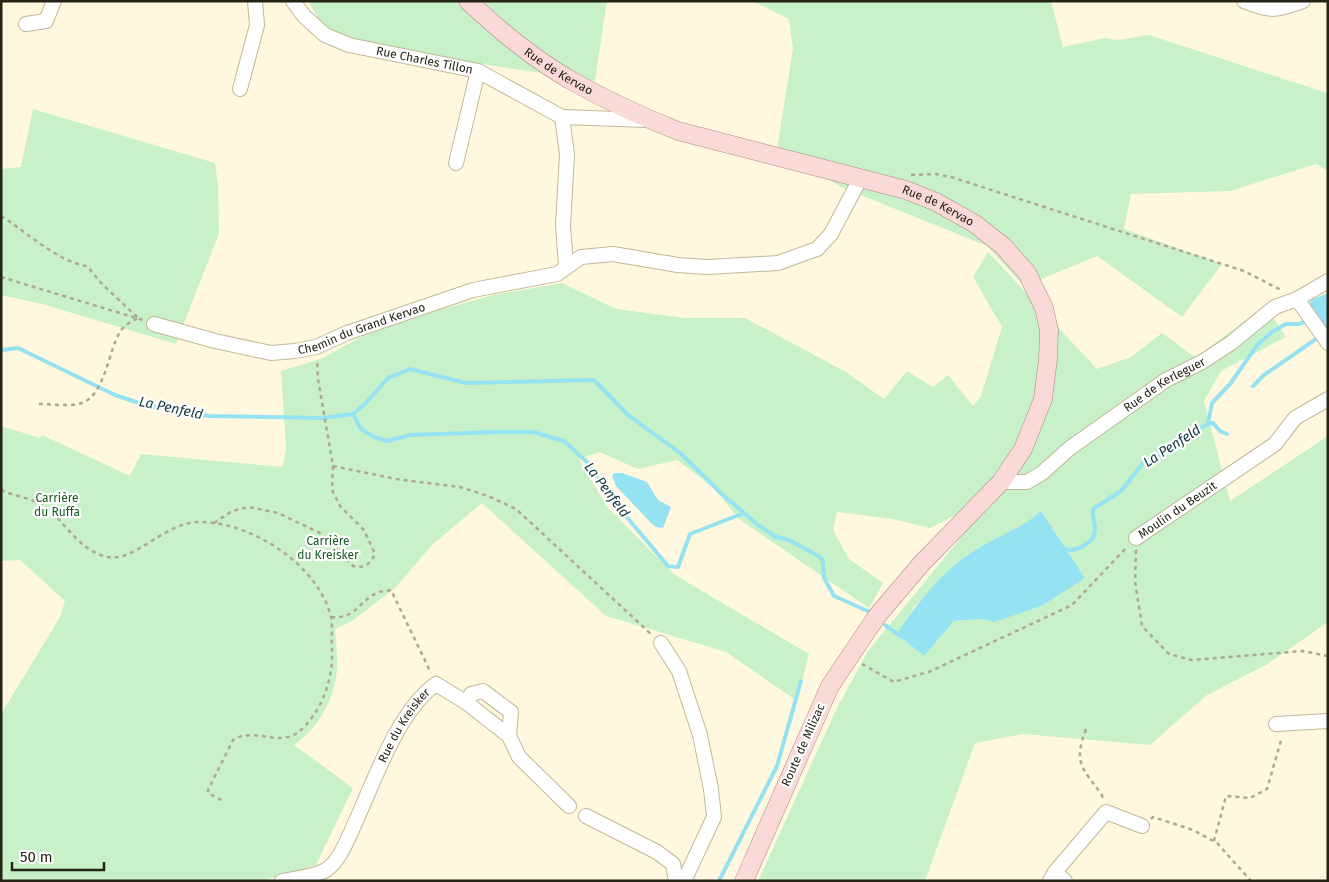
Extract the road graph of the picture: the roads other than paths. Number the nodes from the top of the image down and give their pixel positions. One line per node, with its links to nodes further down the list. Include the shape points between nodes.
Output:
1 (54, 1): 7 (street, via 46,21)
2 (255, 1): 9 (street, via 257,26)
3 (293, 1): 8 (street, Rue Charles Tillon, via 325,35 349,45)
4 (468, 1): 11 (main road, Rue de Kervao, via 504,34 573,82)
5 (1244, 1): 6 (street, via 1264,9 1280,10)
6 (1303, 1)
7 (26, 24)
8 (478, 71): 10 (street, Rue Charles Tillon); 12 (street)
9 (240, 89)
10 (562, 117): 11 (street); 14 (street, via 567,154 563,226)
11 (652, 120): 13 (main road, Rue de Kervao, via 678,131)
12 (456, 163)
13 (860, 179): 14 (street, Chemin du Grand Kervao, via 831,234 817,250 778,263 707,267 613,254 581,256); 20 (main road, Rue de Kervao, via 906,190 976,224 1003,246 1027,273 1044,308 1049,330 1043,399 1022,449)
14 (566, 266): 17 (street, Chemin du Grand Kervao, via 557,274 464,293 295,352 271,353)
15 (1328, 281): 16 (street, Rue de Kerleguer)
16 (1297, 299): 18 (street); 20 (street, Rue de Kerleguer, via 1275,307 1231,343 1166,380 1078,442 1042,473 1027,482)
17 (154, 324)
18 (1319, 330)
19 (1328, 399): 21 (street, Moulin du Beuzit, via 1295,418 1275,444)
20 (1001, 482): 22 (main road, Rue de Kervao, via 922,563)
21 (1136, 538)
22 (877, 616): 36 (main road, Route de Milizac, via 830,686)
23 (661, 643): 35 (street, via 679,671 700,735 714,816)
24 (467, 703): 27 (street, Rue du Kreisker); 27 (street, via 471,694 483,691 510,712); 31 (street, Rue du Kreisker, via 436,684 424,692 391,743 339,856)
25 (1328, 721): 26 (street)
26 (1281, 724)
27 (508, 736): 28 (street, Rue du Kreisker, via 519,757)
28 (570, 806)
29 (586, 816): 34 (street, via 657,852 673,864)
30 (1142, 826): 32 (street, via 1106,812)
31 (320, 878): 33 (street, Rue du Kreisker)
32 (1057, 878)
33 (282, 881)
34 (676, 881)
35 (684, 881)
36 (744, 881)

